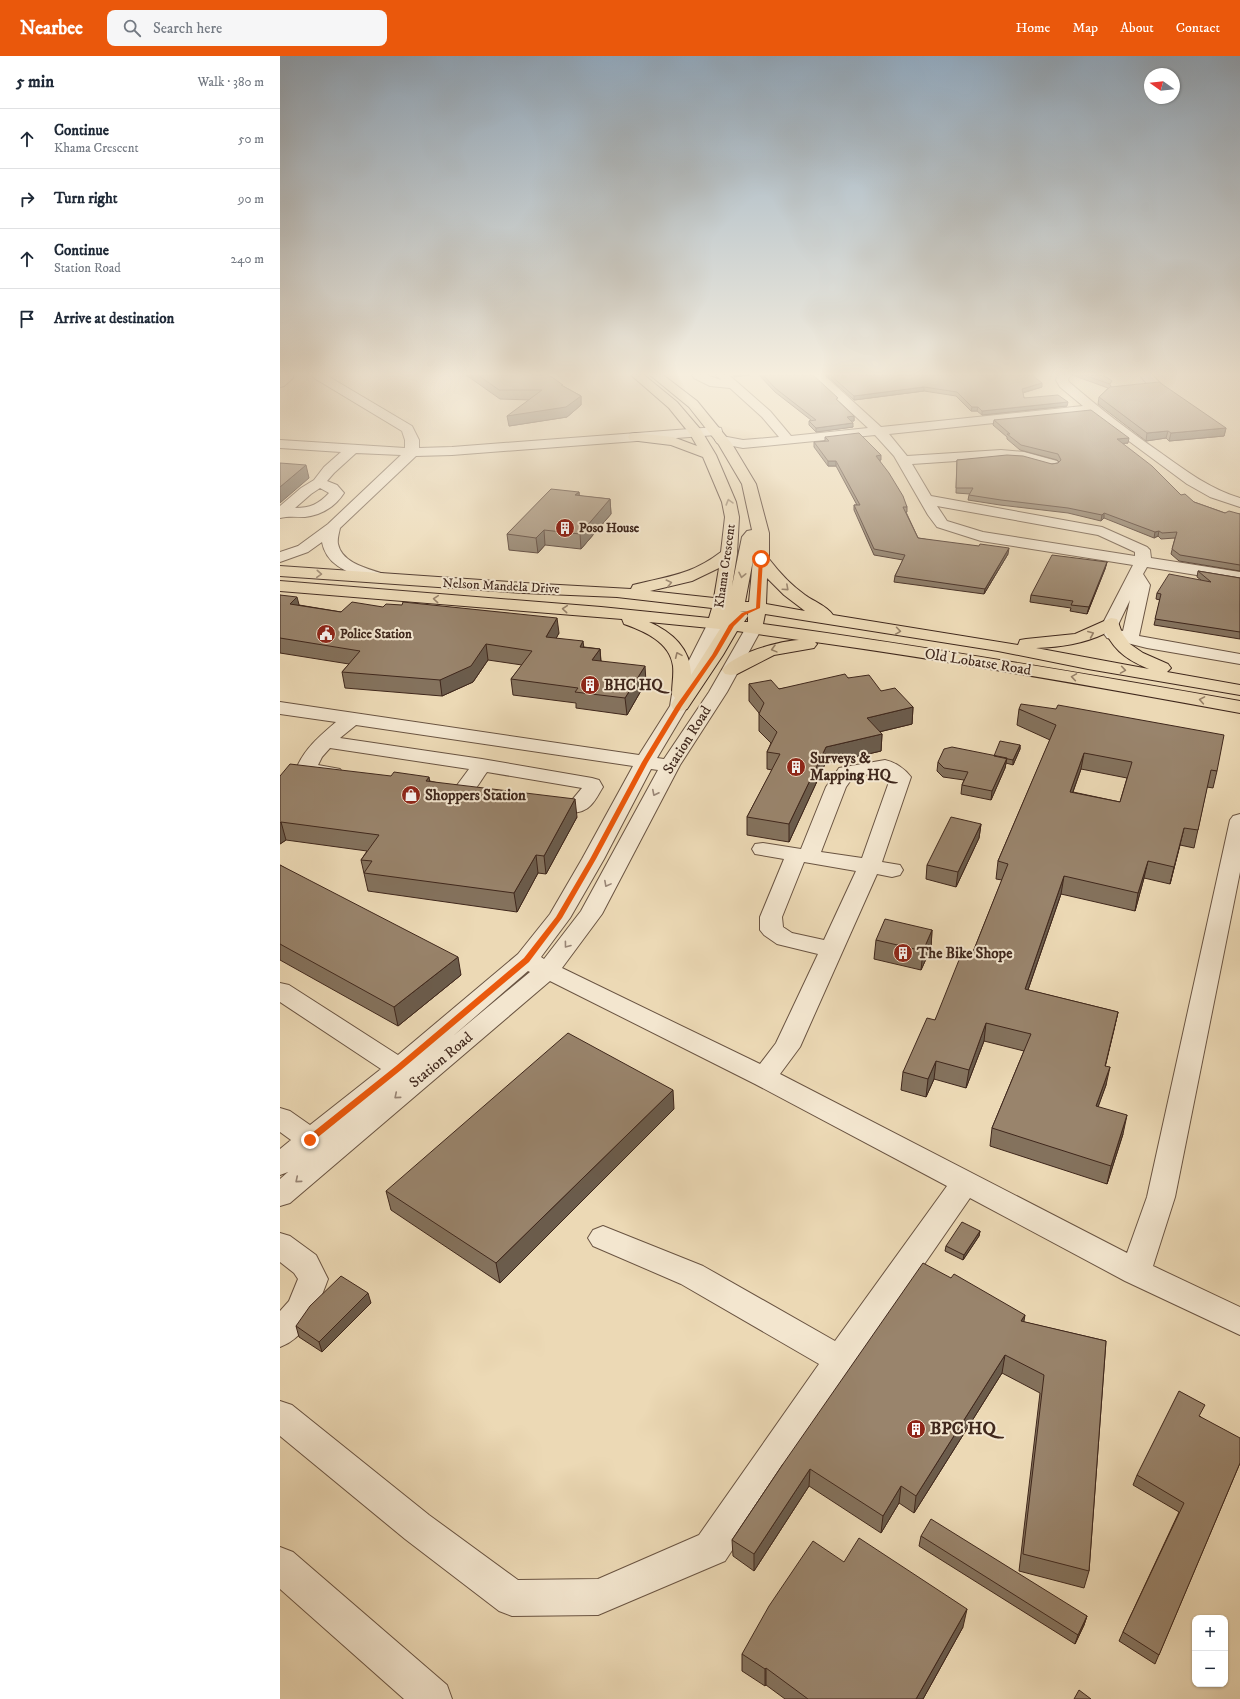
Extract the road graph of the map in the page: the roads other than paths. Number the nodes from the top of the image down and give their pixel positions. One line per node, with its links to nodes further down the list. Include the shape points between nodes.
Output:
1 (349, 452): 14 (street)
2 (407, 452): 3 (street)
3 (412, 452): 4 (street); 19 (street)
4 (425, 452)
5 (700, 452): 11 (main road)
6 (707, 452): 11 (main road, Khama Crescent)
7 (736, 452): 10 (street)
8 (896, 452): 12 (street)
9 (1151, 452): 16 (street, via 1199,487 1224,499)
10 (731, 454): 18 (main road, Khama Crescent, via 748,484 756,506)
11 (709, 455): 20 (main road, Khama Crescent, one-way to 11, via 732,517 729,502)
12 (903, 460): 13 (street, via 1000,454 1024,456); 15 (street)
13 (1052, 464)
14 (319, 483): 17 (street); 17 (street, via 337,493 327,504 319,510 306,513)
15 (927, 500): 23 (street, via 942,524 975,534); 23 (street, via 1102,531 1142,550 1144,555)
16 (1240, 503)
17 (281, 513)
18 (758, 525): 22 (main road, Khama Crescent, via 761,533); 31 (main road, one-way to 31, via 750,538)
19 (333, 527): 21 (street, via 303,549); 26 (street, via 330,542 337,557 350,567)
20 (729, 554): 29 (main road, one-way to 20, via 683,580 716,565); 31 (main road, Khama Crescent)
21 (280, 558)
22 (761, 559): 31 (main road, Khama Crescent); 32 (main road, one-way to 32, via 774,578 792,593 810,607)
23 (1139, 567): 25 (street); 33 (street); 33 (street, via 1142,585)
24 (280, 570): 26 (main road, Nelson Mandela Drive, one-way to 26)
25 (1240, 577)
26 (382, 578): 28 (main road, Nelson Mandela Drive)
27 (280, 586): 30 (main road, Nelson Mandela Drive, one-way to 27)
28 (524, 588): 29 (main road, Nelson Mandela Drive); 31 (main road, via 560,597)
29 (616, 592): 31 (main road, Nelson Mandela Drive)
30 (601, 612): 31 (main road, Nelson Mandela Drive); 41 (main road, one-way to 30, via 682,664 678,651 667,640 641,624)
31 (736, 615): 32 (main road, Old Lobatse Road); 34 (main road, Old Lobatse Road); 36 (main road, via 870,638); 38 (street, Station Road); 41 (street, Station Road)
32 (839, 622): 35 (main road, Old Lobatse Road, one-way to 35)
33 (1118, 632): 35 (main road, one-way to 33, via 1077,640 1098,632); 37 (street, via 1147,643); 39 (main road, via 1124,649 1134,656)
34 (841, 642): 36 (main road, Old Lobatse Road); 38 (main road, one-way to 38, via 774,648)
35 (998, 646): 39 (main road, Old Lobatse Road, one-way to 39)
36 (904, 650): 42 (main road, Old Lobatse Road, one-way to 36)
37 (1240, 659)
38 (731, 670): 48 (street, Station Road)
39 (1190, 681): 40 (main road, Old Lobatse Road)
40 (1240, 690)
41 (680, 700): 46 (street, Station Road)
42 (1240, 707)
43 (280, 708): 44 (street)
44 (352, 718): 45 (street); 46 (street)
45 (326, 742): 47 (street); 49 (street, via 308,762 307,767)
46 (645, 762): 48 (street); 58 (street, Station Road, via 559,918)
47 (482, 765): 50 (street, via 454,791); 51 (street, via 590,783 593,787 576,808)
48 (670, 765): 58 (street, Station Road, one-way to 58, via 591,914)
49 (347, 775)
50 (485, 795)
51 (531, 801)
52 (1240, 820): 70 (street, via 1160,1197)
53 (763, 849): 54 (street)
54 (803, 855): 55 (street); 55 (street, via 846,772 885,766 901,776); 57 (street, via 771,917 772,930 785,939)
55 (870, 865): 56 (street); 57 (street)
56 (892, 870)
57 (832, 949): 62 (street, via 787,1047)
58 (537, 965): 60 (street, Station Road); 61 (street, Station Road); 62 (street)
59 (280, 991): 60 (street)
60 (399, 1068): 61 (street); 64 (street, Station Road)
61 (422, 1076): 64 (street, Station Road, one-way to 64)
62 (764, 1077): 66 (street)
63 (280, 1118): 64 (street)
64 (320, 1146): 65 (street, Station Road); 67 (street, Station Road, one-way to 67)
65 (280, 1164)
66 (966, 1182): 70 (street); 73 (street)
67 (280, 1195)
68 (603, 1238): 73 (street, via 692,1274)
69 (280, 1245): 72 (street, via 305,1264 312,1279 301,1309)
70 (1136, 1272): 71 (street)
71 (1240, 1322)
72 (280, 1333)
73 (840, 1360): 74 (street, via 712,1548 598,1597 512,1598 417,1527)
74 (280, 1416)
75 (280, 1565): 76 (street)
76 (433, 1699)

